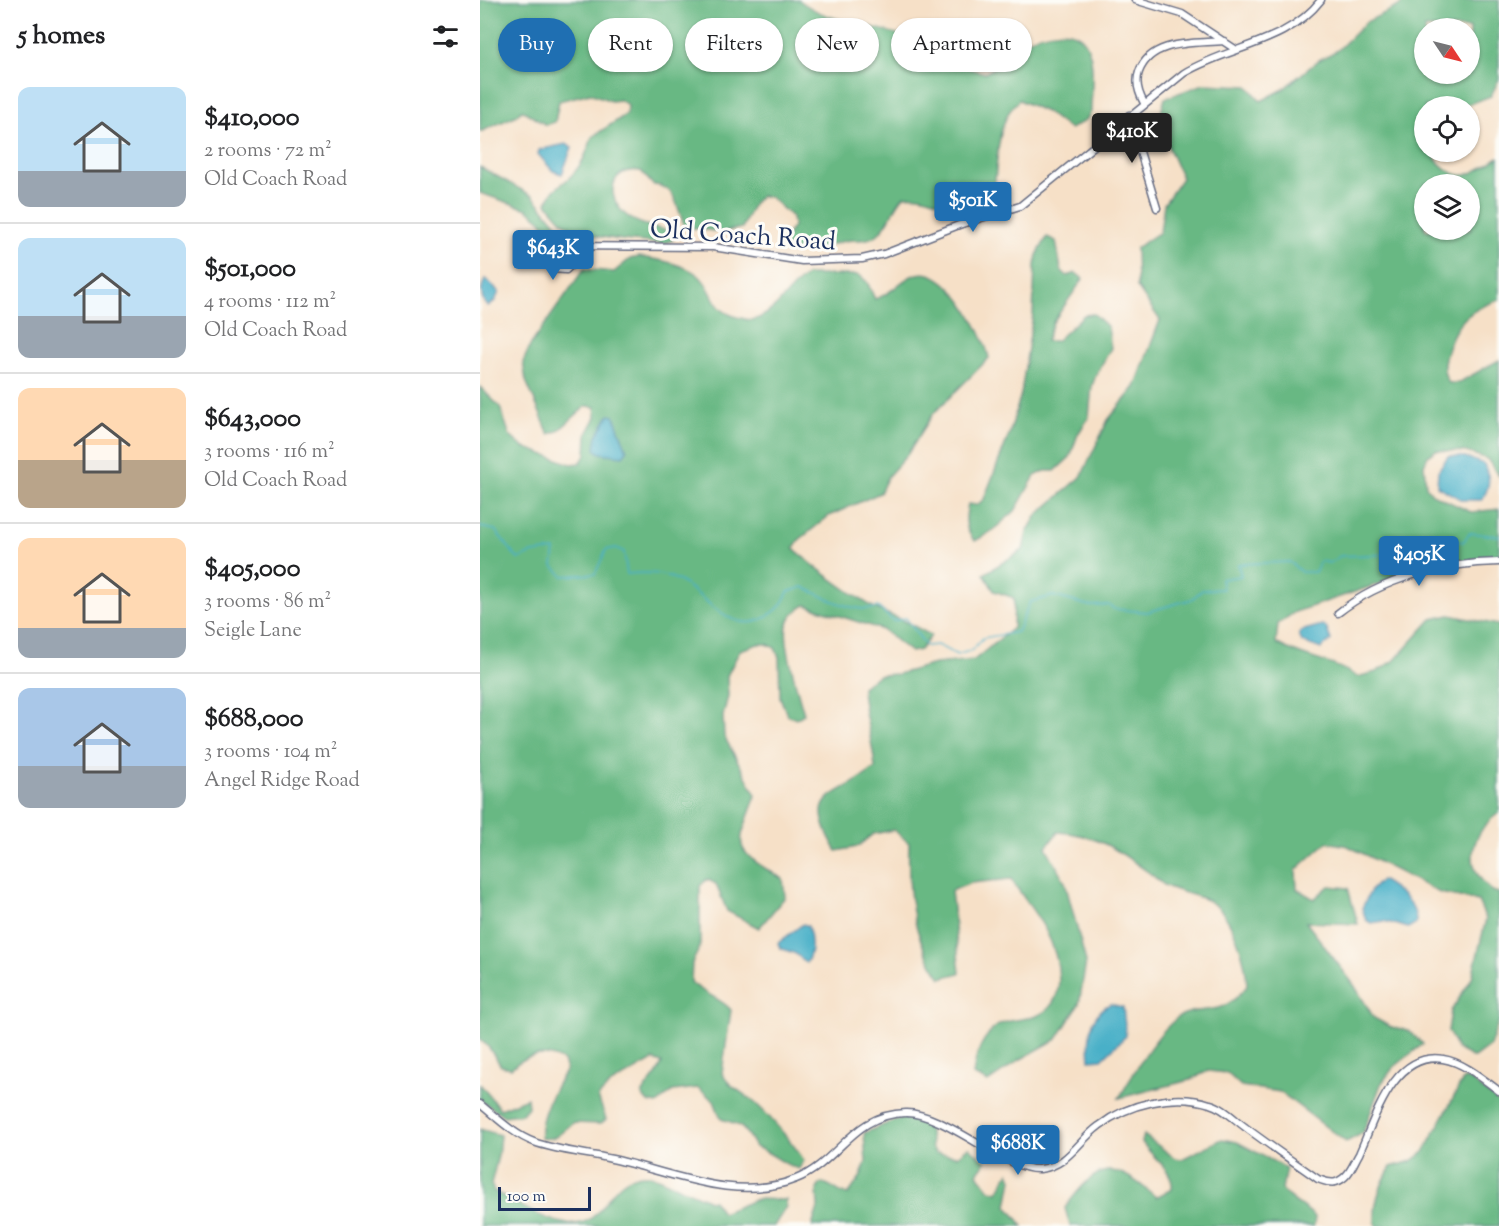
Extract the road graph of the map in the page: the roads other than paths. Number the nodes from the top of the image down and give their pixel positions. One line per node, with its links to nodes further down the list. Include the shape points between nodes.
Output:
1 (1136, 0): 3 (street, via 1182,14)
2 (1321, 0): 4 (street, Old Coach Road, via 1285,32)
3 (1224, 41): 4 (street); 5 (street, via 1176,46 1150,54 1138,76 1138,93)
4 (1235, 49): 5 (street, Old Coach Road, via 1191,69)
5 (1143, 103): 6 (street, Old Coach Road)
6 (1130, 115): 7 (street); 8 (street, Old Coach Road, via 1020,206 884,254 831,262 713,247)
7 (1156, 208)
8 (590, 247): 8 (street, Old Coach Road, via 566,270 552,269 545,256 553,246)
9 (1499, 562): 10 (street, via 1451,565 1420,573 1361,595)
10 (1338, 613)
11 (1499, 1091): 12 (street, via 1453,1062 1424,1059 1410,1065 1396,1078 1350,1170 1343,1178 1329,1182 1318,1179 1213,1104 1189,1100 1157,1102 1113,1115 1057,1165 1037,1169 1021,1165 930,1118 910,1113 889,1114 858,1129 809,1172 754,1188 695,1182 534,1142)
12 (480, 1104)

